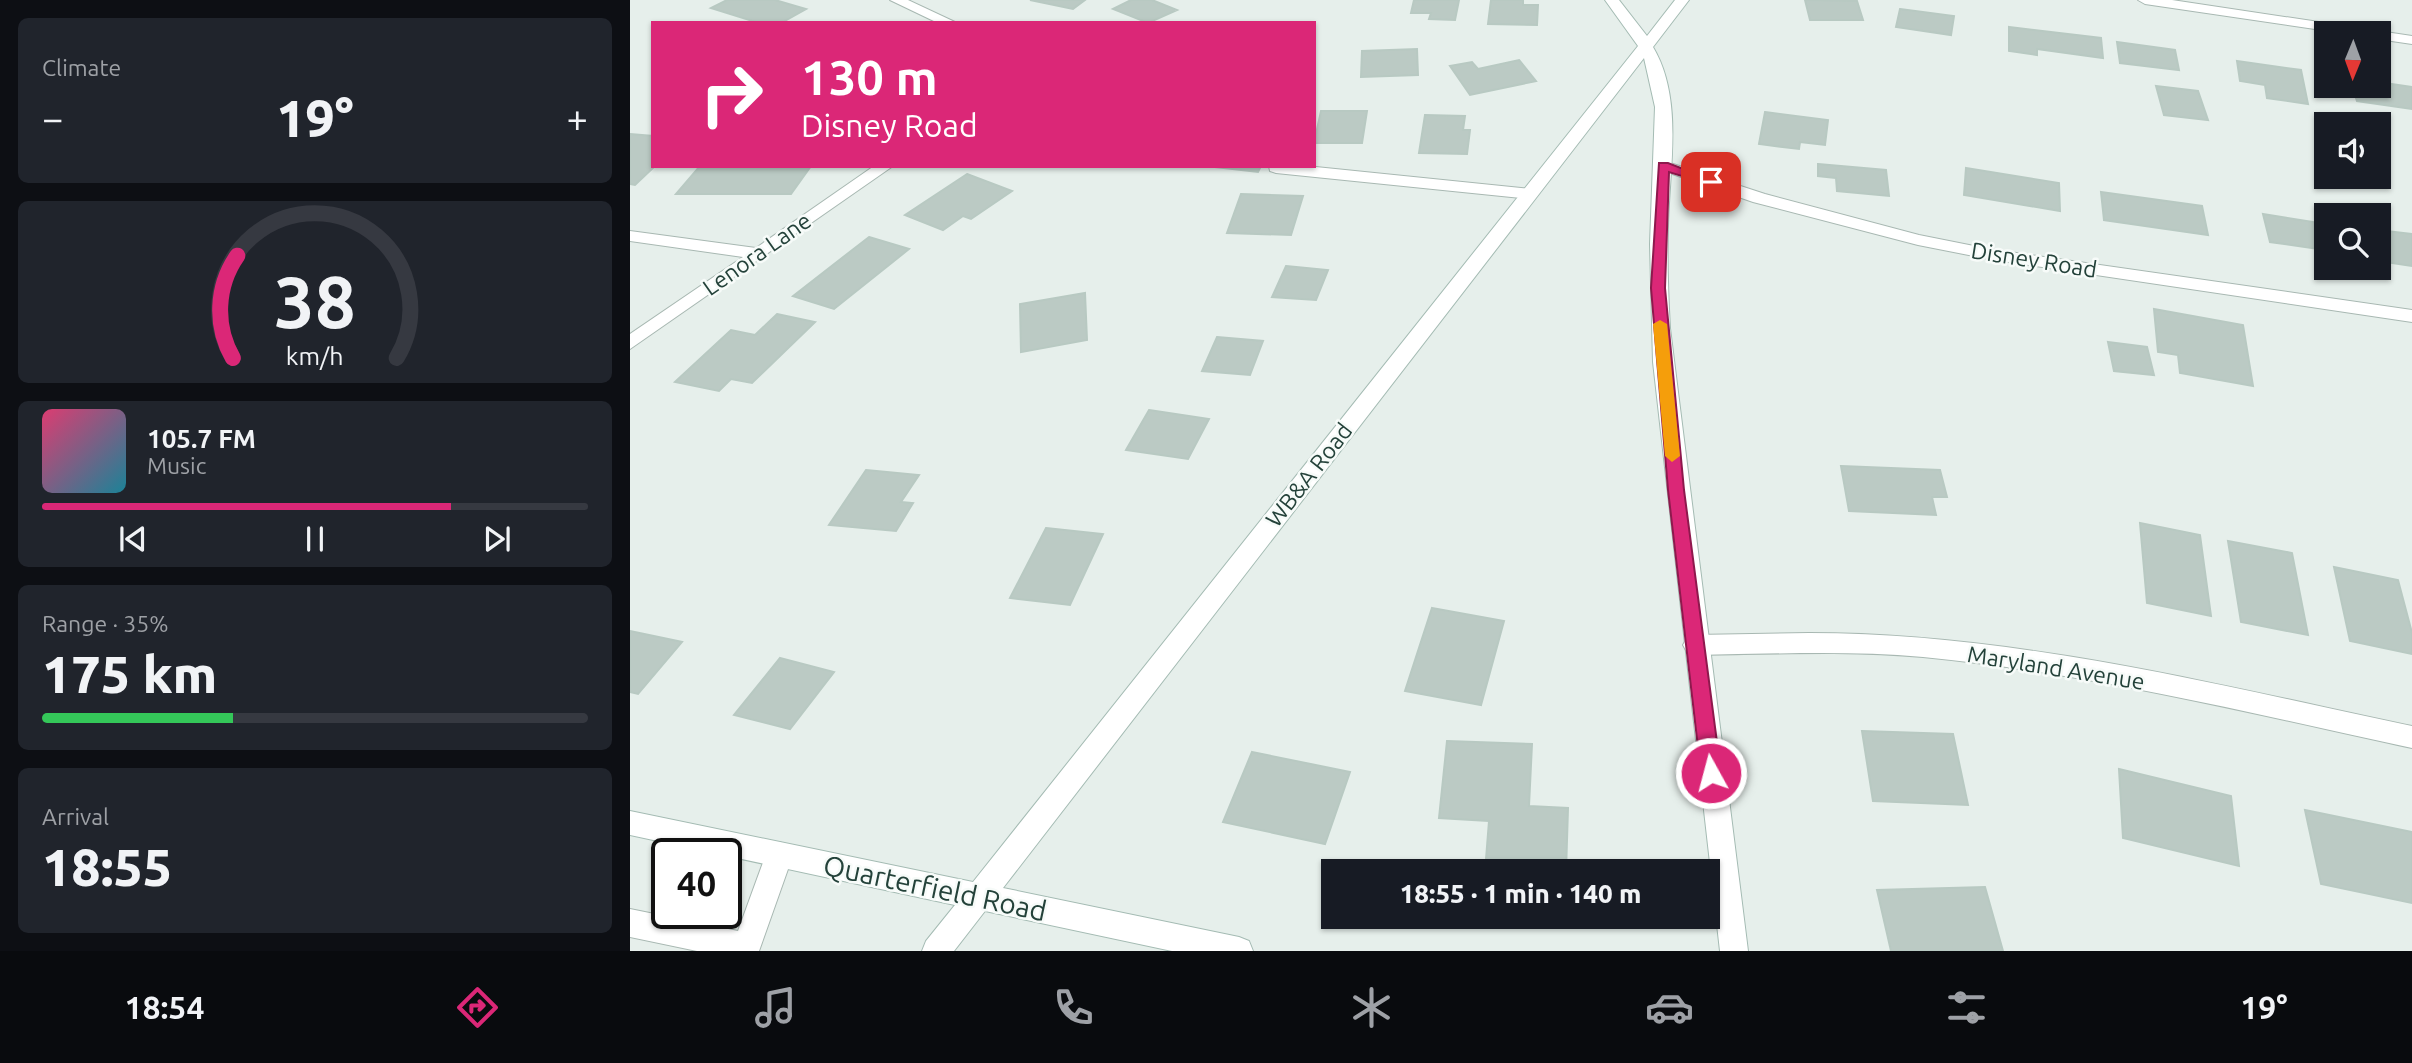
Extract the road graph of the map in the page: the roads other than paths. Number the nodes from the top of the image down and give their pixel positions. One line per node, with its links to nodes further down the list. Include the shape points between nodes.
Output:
1 (897, 0): 5 (street)
2 (1612, 0): 9 (street)
3 (1682, 0): 9 (street, WB&A Road)
4 (2145, 0): 6 (street)
5 (945, 21)
6 (2314, 25)
7 (2391, 37): 8 (street)
8 (2412, 40)
9 (1647, 43): 10 (street, via 1665,111); 13 (street, WB&A Road)
10 (1664, 166): 16 (street, Disney Road, via 1759,198 1918,240); 18 (street, via 1658,288 1661,337)
11 (882, 168): 15 (street, Lenora Lane)
12 (1276, 168): 13 (street)
13 (1530, 194): 22 (street, WB&A Road)
14 (630, 236): 15 (street)
15 (756, 254): 17 (street, Lenora Lane)
16 (2412, 316)
17 (630, 343)
18 (1695, 645): 19 (street, Maryland Avenue, via 1935,649 2184,689); 27 (street)
19 (2412, 737)
20 (630, 823): 21 (street, Quarterfield Road)
21 (779, 855): 22 (street, Quarterfield Road); 24 (street)
22 (979, 897): 25 (street, WB&A Road); 26 (street, Quarterfield Road)
23 (630, 923): 24 (street)
24 (746, 949)
25 (936, 951)
26 (1239, 951)
27 (1734, 951)

